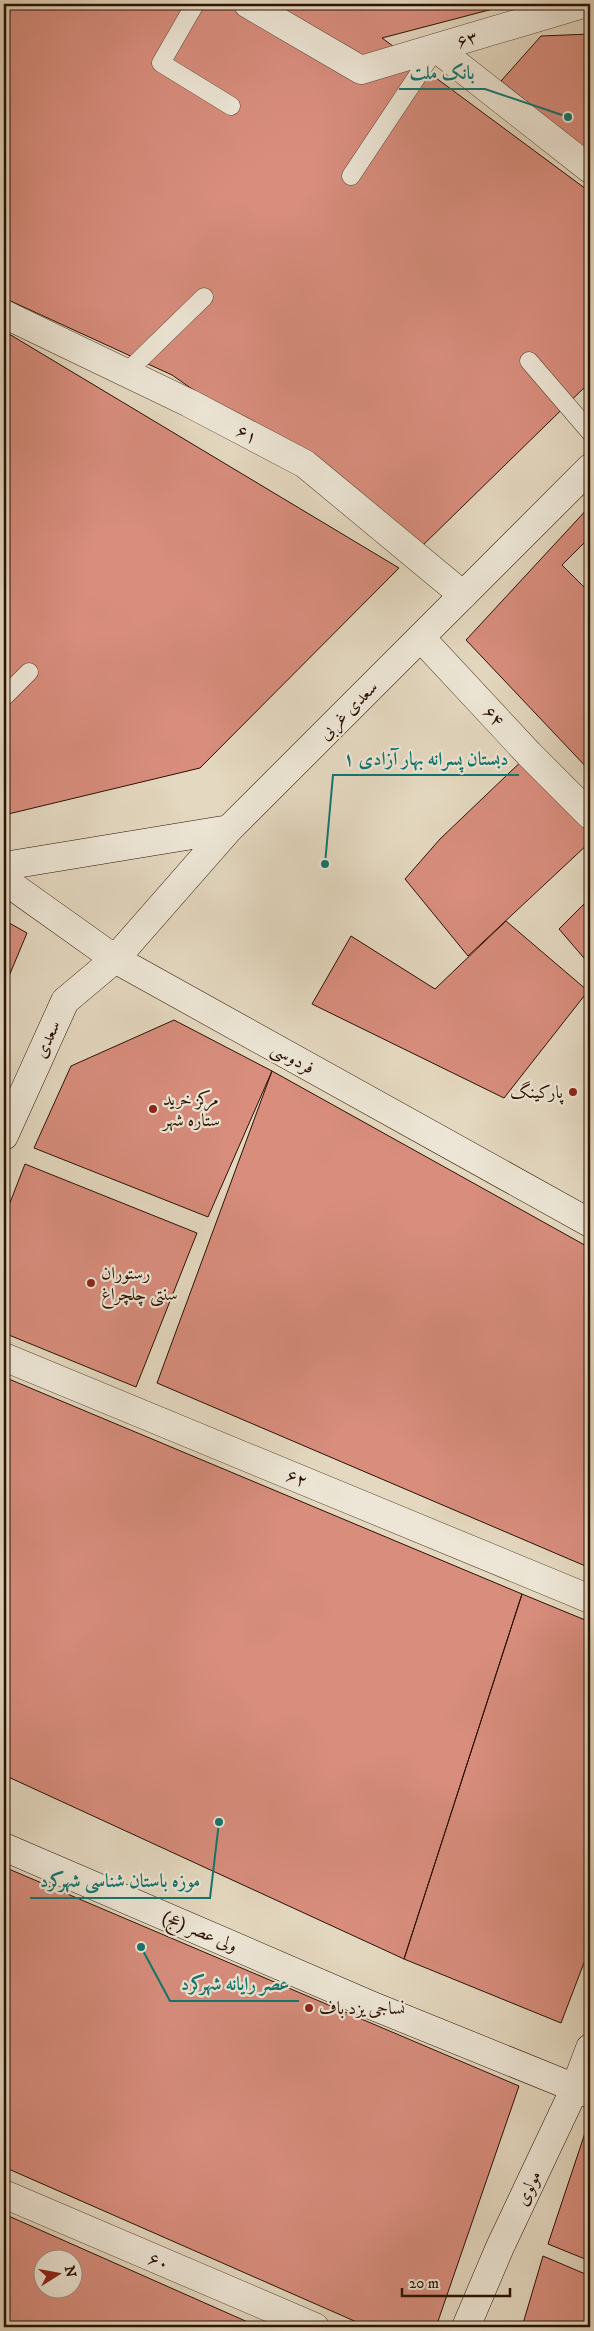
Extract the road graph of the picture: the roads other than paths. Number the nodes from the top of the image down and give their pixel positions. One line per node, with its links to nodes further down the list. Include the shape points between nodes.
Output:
1 (196, 4): 5 (lane, via 161,63)
2 (248, 4): 4 (main road, ۶۳, via 361,70)
3 (583, 4): 4 (main road, ۶۳)
4 (436, 48): 6 (main road); 7 (lane)
5 (231, 106)
6 (590, 169)
7 (351, 176)
8 (204, 297): 11 (lane)
9 (4, 314): 11 (main road, ۶۱)
10 (529, 361): 12 (lane)
11 (126, 373): 14 (main road, ۶۱, via 305,464)
12 (590, 432)
13 (590, 468): 14 (main road, سعدی غربی)
14 (463, 595): 15 (main road, سعدی غربی)
15 (421, 638): 18 (main road, ۶۴); 19 (main road, سعدی غربی)
16 (29, 672): 17 (lane)
17 (4, 697)
18 (590, 815)
19 (228, 830): 20 (main road); 22 (main road, سعدی غربی)
20 (4, 866)
21 (4, 880): 22 (main road, فردوسی)
22 (115, 959): 23 (main road, سعدی, via 65,1001); 24 (main road, فردوسی)
23 (4, 1136)
24 (590, 1224)
25 (4, 1357): 26 (main road, ۶۲)
26 (590, 1599)
27 (4, 1847): 29 (main road, ولی عصر (عج), via 373,2006)
28 (590, 2048): 29 (main road, مولوی)
29 (583, 2091): 32 (main road, مولوی, via 500,2247)
30 (4, 2194): 31 (main road, ۶۰)
31 (315, 2327)
32 (466, 2327)

